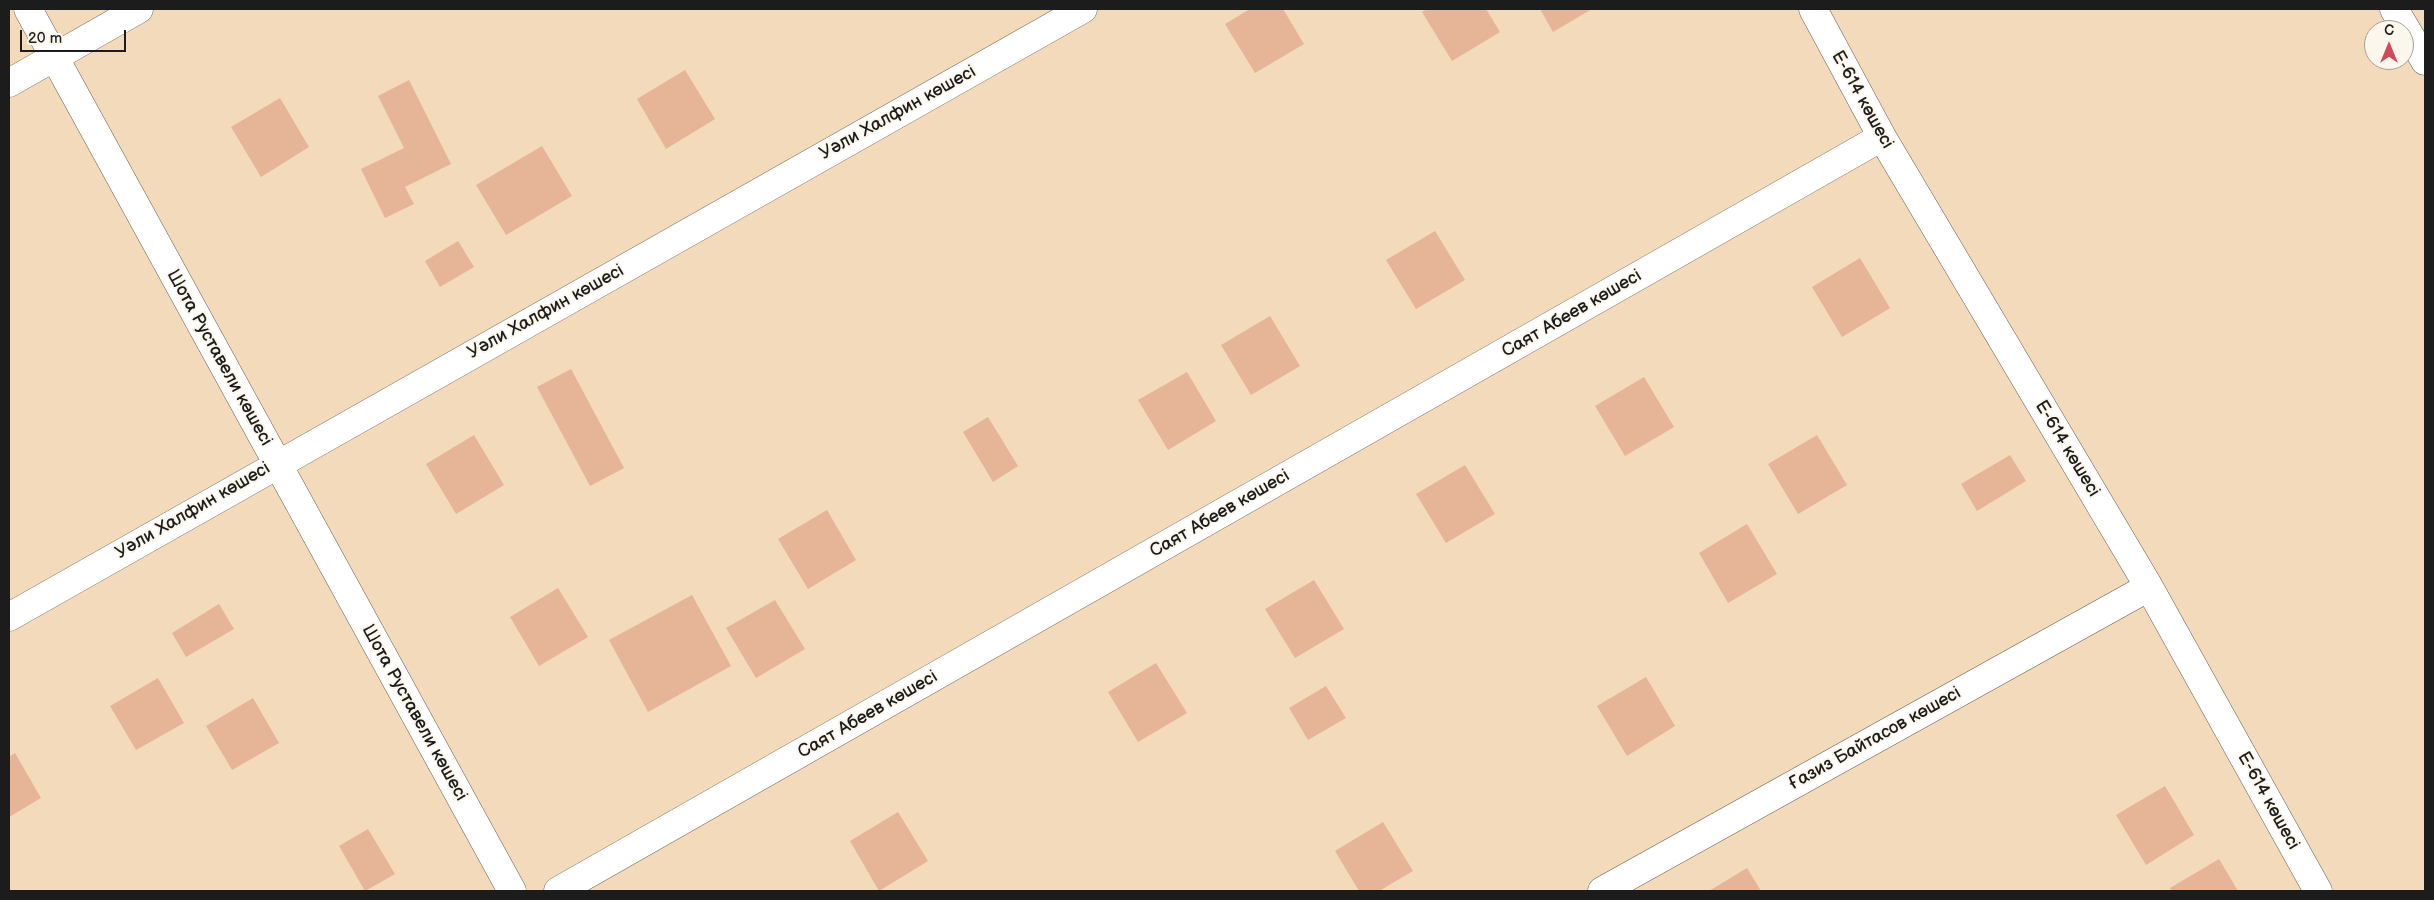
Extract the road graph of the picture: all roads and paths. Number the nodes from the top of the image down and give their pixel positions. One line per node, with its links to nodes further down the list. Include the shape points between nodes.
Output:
1 (28, 9): 6 (street, Шота Руставели көшесі)
2 (138, 9): 6 (street)
3 (1083, 9): 10 (street, Уәли Халфин көшесі)
4 (1813, 9): 9 (street, Е-614 көшесі)
5 (2394, 9): 7 (street)
6 (55, 57): 8 (street); 10 (street, Шота Руставели көшесі)
7 (2425, 61)
8 (9, 83)
9 (1882, 137): 11 (street, Е-614 көшесі); 14 (street, Саят Абеев көшесі)
10 (277, 464): 12 (street, Уәли Халфин көшесі); 13 (street, Шота Руставели көшесі)
11 (2149, 587): 15 (street, Ғазиз Байтасов көшесі); 16 (street, Е-614 көшесі)
12 (9, 617)
13 (512, 891)
14 (558, 891)
15 (1602, 891)
16 (2318, 891)

